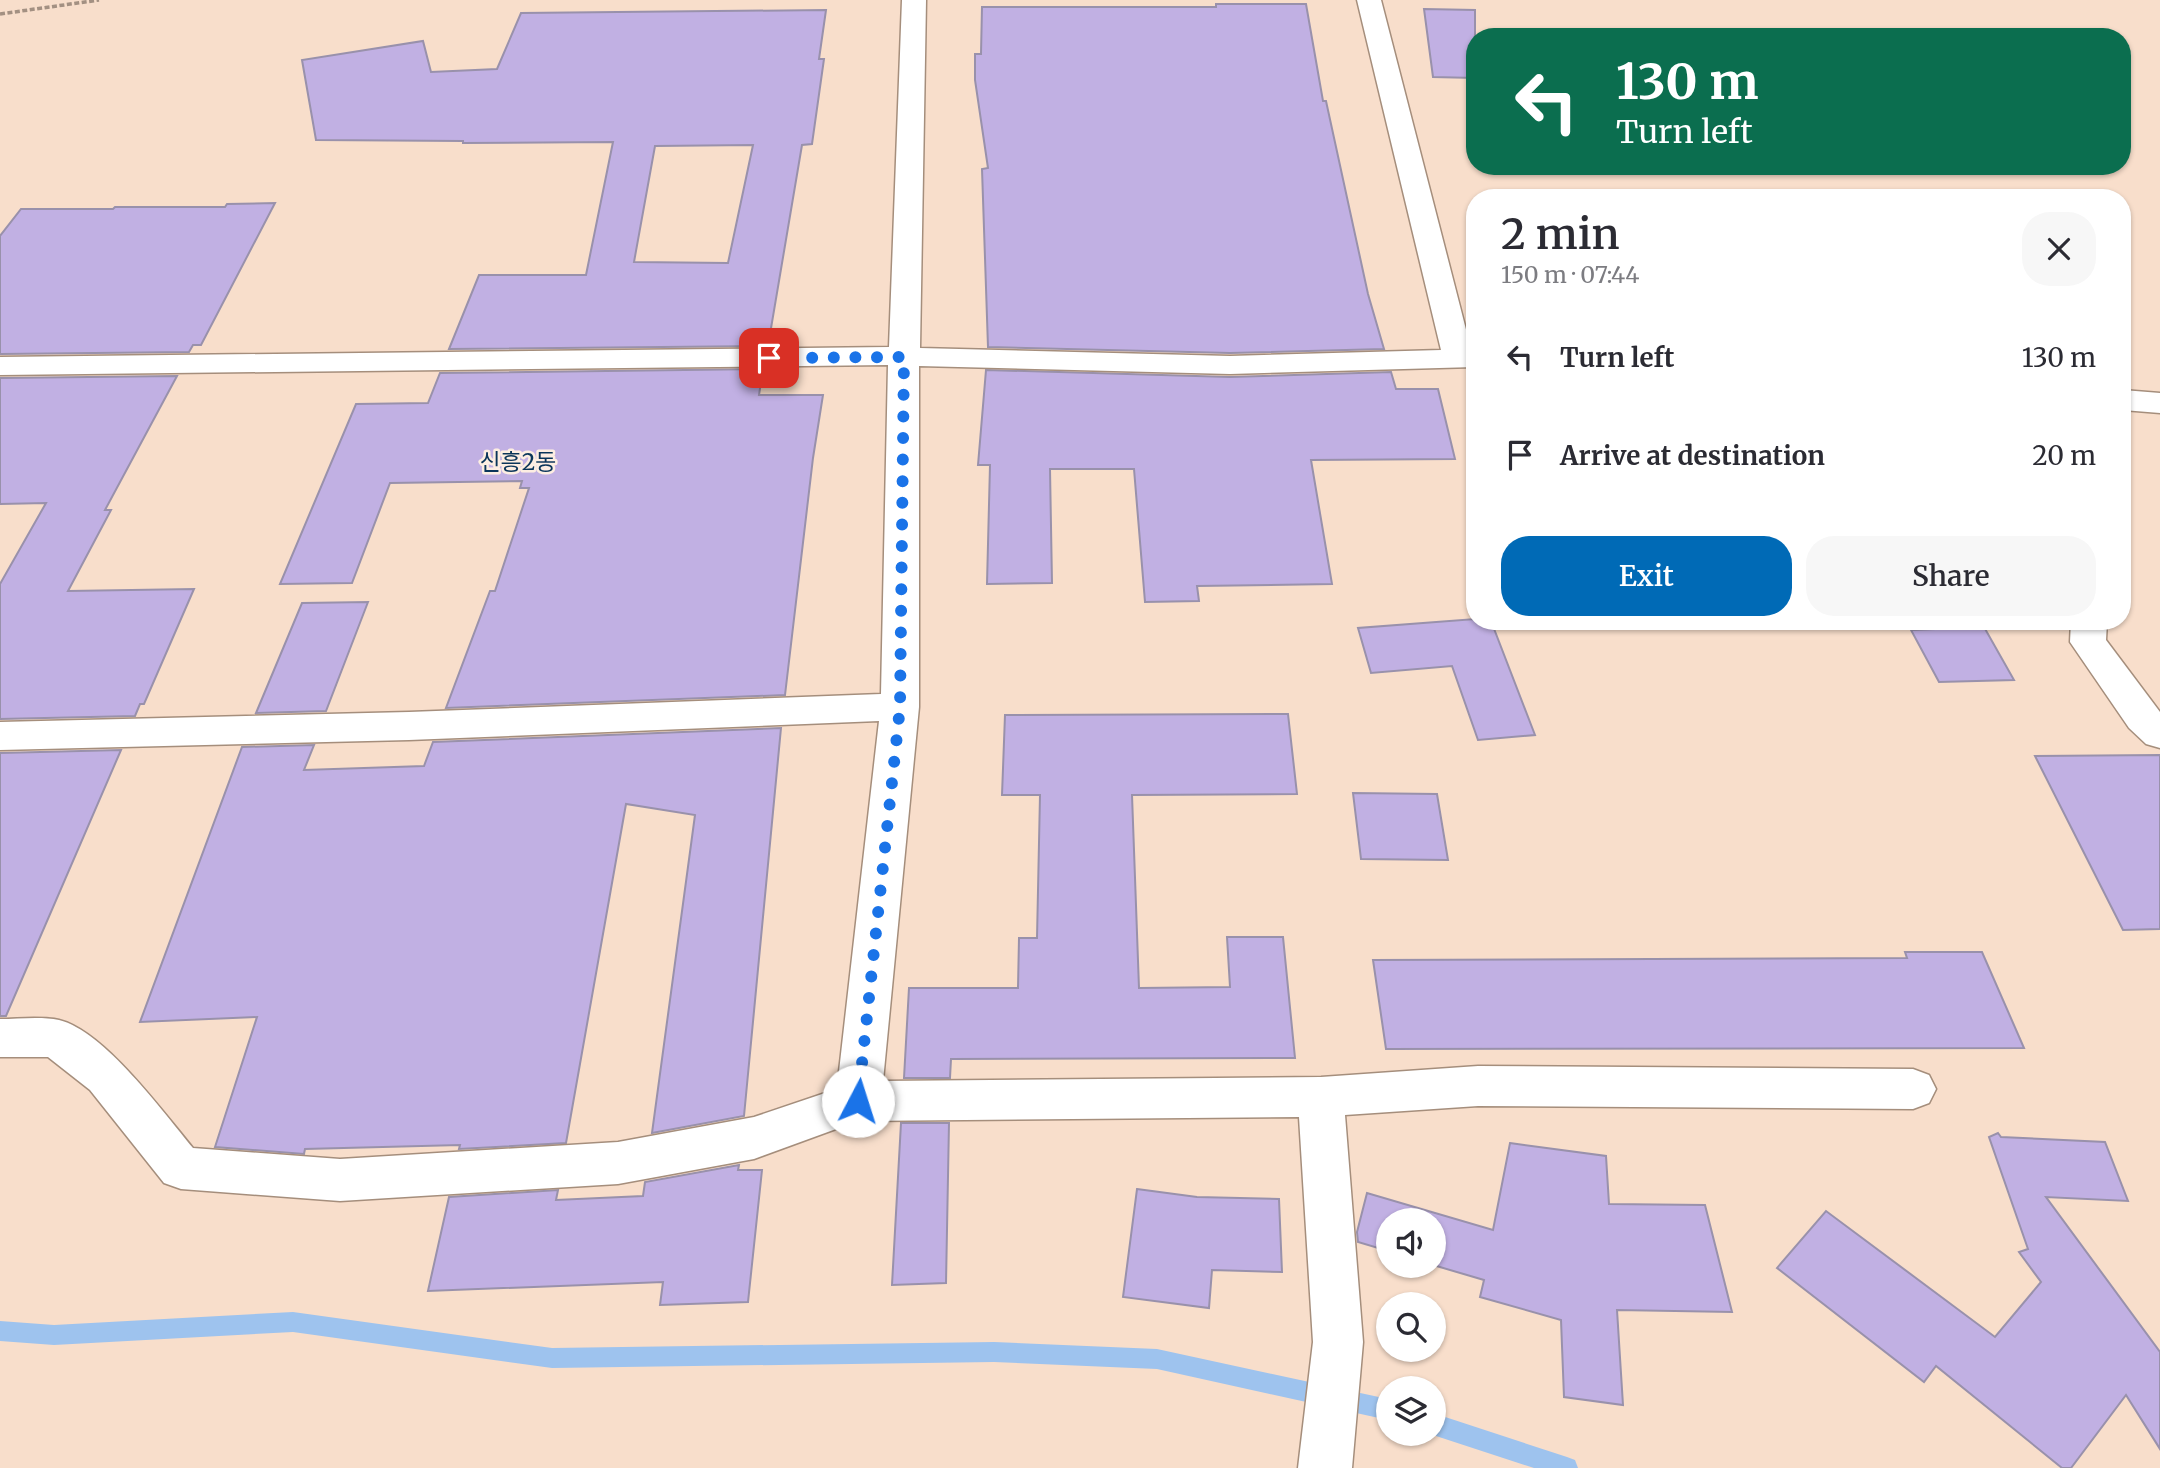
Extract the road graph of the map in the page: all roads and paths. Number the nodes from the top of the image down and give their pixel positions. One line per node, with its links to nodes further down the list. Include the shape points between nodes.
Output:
1 (99, 0): 4 (path)
2 (914, 0): 6 (street)
3 (1369, 0): 5 (street)
4 (0, 14)
5 (1466, 354)
6 (904, 357): 7 (street, via 1230,365); 8 (street); 12 (street)
7 (1466, 358)
8 (0, 366)
9 (2131, 401): 10 (street)
10 (2160, 403)
11 (2088, 630): 13 (street, via 2088,642 2142,718)
12 (900, 707): 14 (street); 18 (street)
13 (2160, 734)
14 (0, 736)
15 (0, 1038): 18 (street, via 57,1038 106,1076 181,1168 340,1180 618,1163 754,1138)
16 (1913, 1089): 17 (street, via 1478,1086)
17 (1321, 1097): 18 (street); 19 (street, via 1338,1342)
18 (858, 1101)
19 (1325, 1468)

